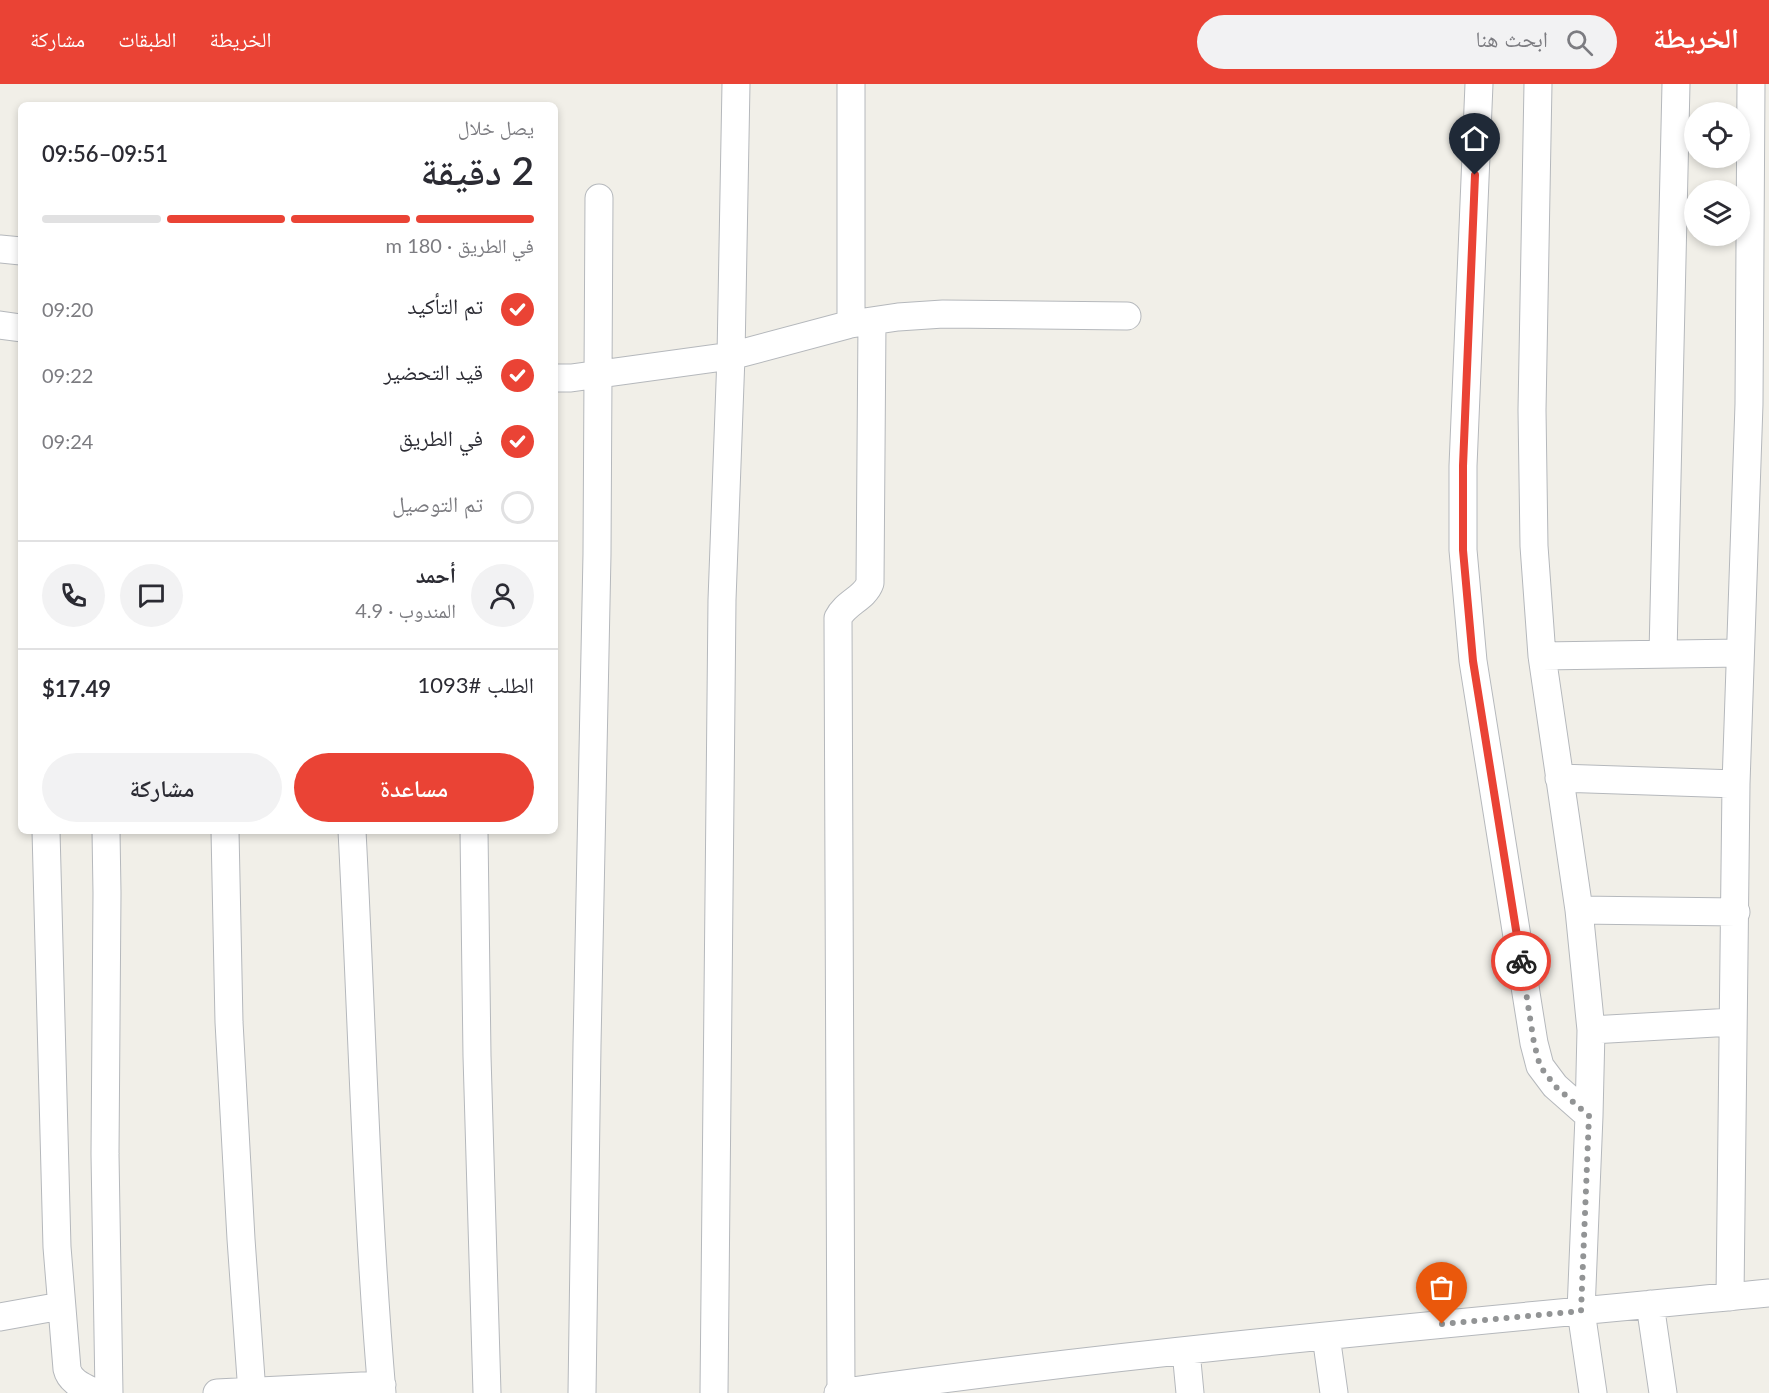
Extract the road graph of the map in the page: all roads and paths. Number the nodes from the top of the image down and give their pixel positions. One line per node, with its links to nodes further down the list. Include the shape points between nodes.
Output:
1 (736, 84): 14 (street)
2 (850, 84): 11 (street)
3 (1479, 84): 31 (street, via 1463,466 1463,550 1473,661 1534,1043 1540,1066 1555,1086)
4 (1538, 84): 19 (street, via 1532,410 1534,546)
5 (1676, 84): 18 (street)
6 (1751, 84): 17 (street, via 1749,404)
7 (599, 198): 15 (street)
8 (0, 249): 9 (street)
9 (18, 251)
10 (1127, 316): 11 (street, via 943,314)
11 (862, 323): 14 (street); 48 (street, via 870,583 838,618)
12 (0, 325): 13 (street)
13 (18, 328)
14 (731, 356): 15 (street); 47 (street, via 722,600)
15 (597, 375): 16 (street); 46 (street)
16 (558, 378)
17 (1740, 652): 18 (street); 21 (street)
18 (1663, 654): 19 (street)
19 (1542, 657): 20 (street)
20 (1559, 778): 21 (street); 27 (street)
21 (1736, 784): 28 (street)
22 (46, 834): 35 (street)
23 (106, 834): 43 (street)
24 (225, 834): 41 (street, via 229,1022)
25 (352, 834): 40 (street)
26 (474, 834): 45 (street)
27 (1579, 910): 28 (street); 30 (street)
28 (1736, 912): 29 (street)
29 (1733, 1022): 30 (street); 33 (street)
30 (1591, 1030): 31 (street)
31 (1589, 1116): 36 (street)
32 (1769, 1293): 33 (street)
33 (1730, 1297): 34 (street)
34 (1650, 1304): 36 (street); 52 (street)
35 (61, 1306): 37 (street); 42 (street, via 66,1369 74,1381)
36 (1581, 1311): 38 (street); 51 (street)
37 (0, 1317)
38 (1326, 1336): 39 (street); 50 (street)
39 (1186, 1351): 48 (street); 49 (street)
40 (382, 1389): 41 (street)
41 (252, 1392): 44 (street)
42 (96, 1393)
43 (109, 1393)
44 (217, 1393)
45 (488, 1393)
46 (582, 1393)
47 (714, 1393)
48 (839, 1393)
49 (1190, 1393)
50 (1334, 1393)
51 (1593, 1393)
52 (1663, 1393)

